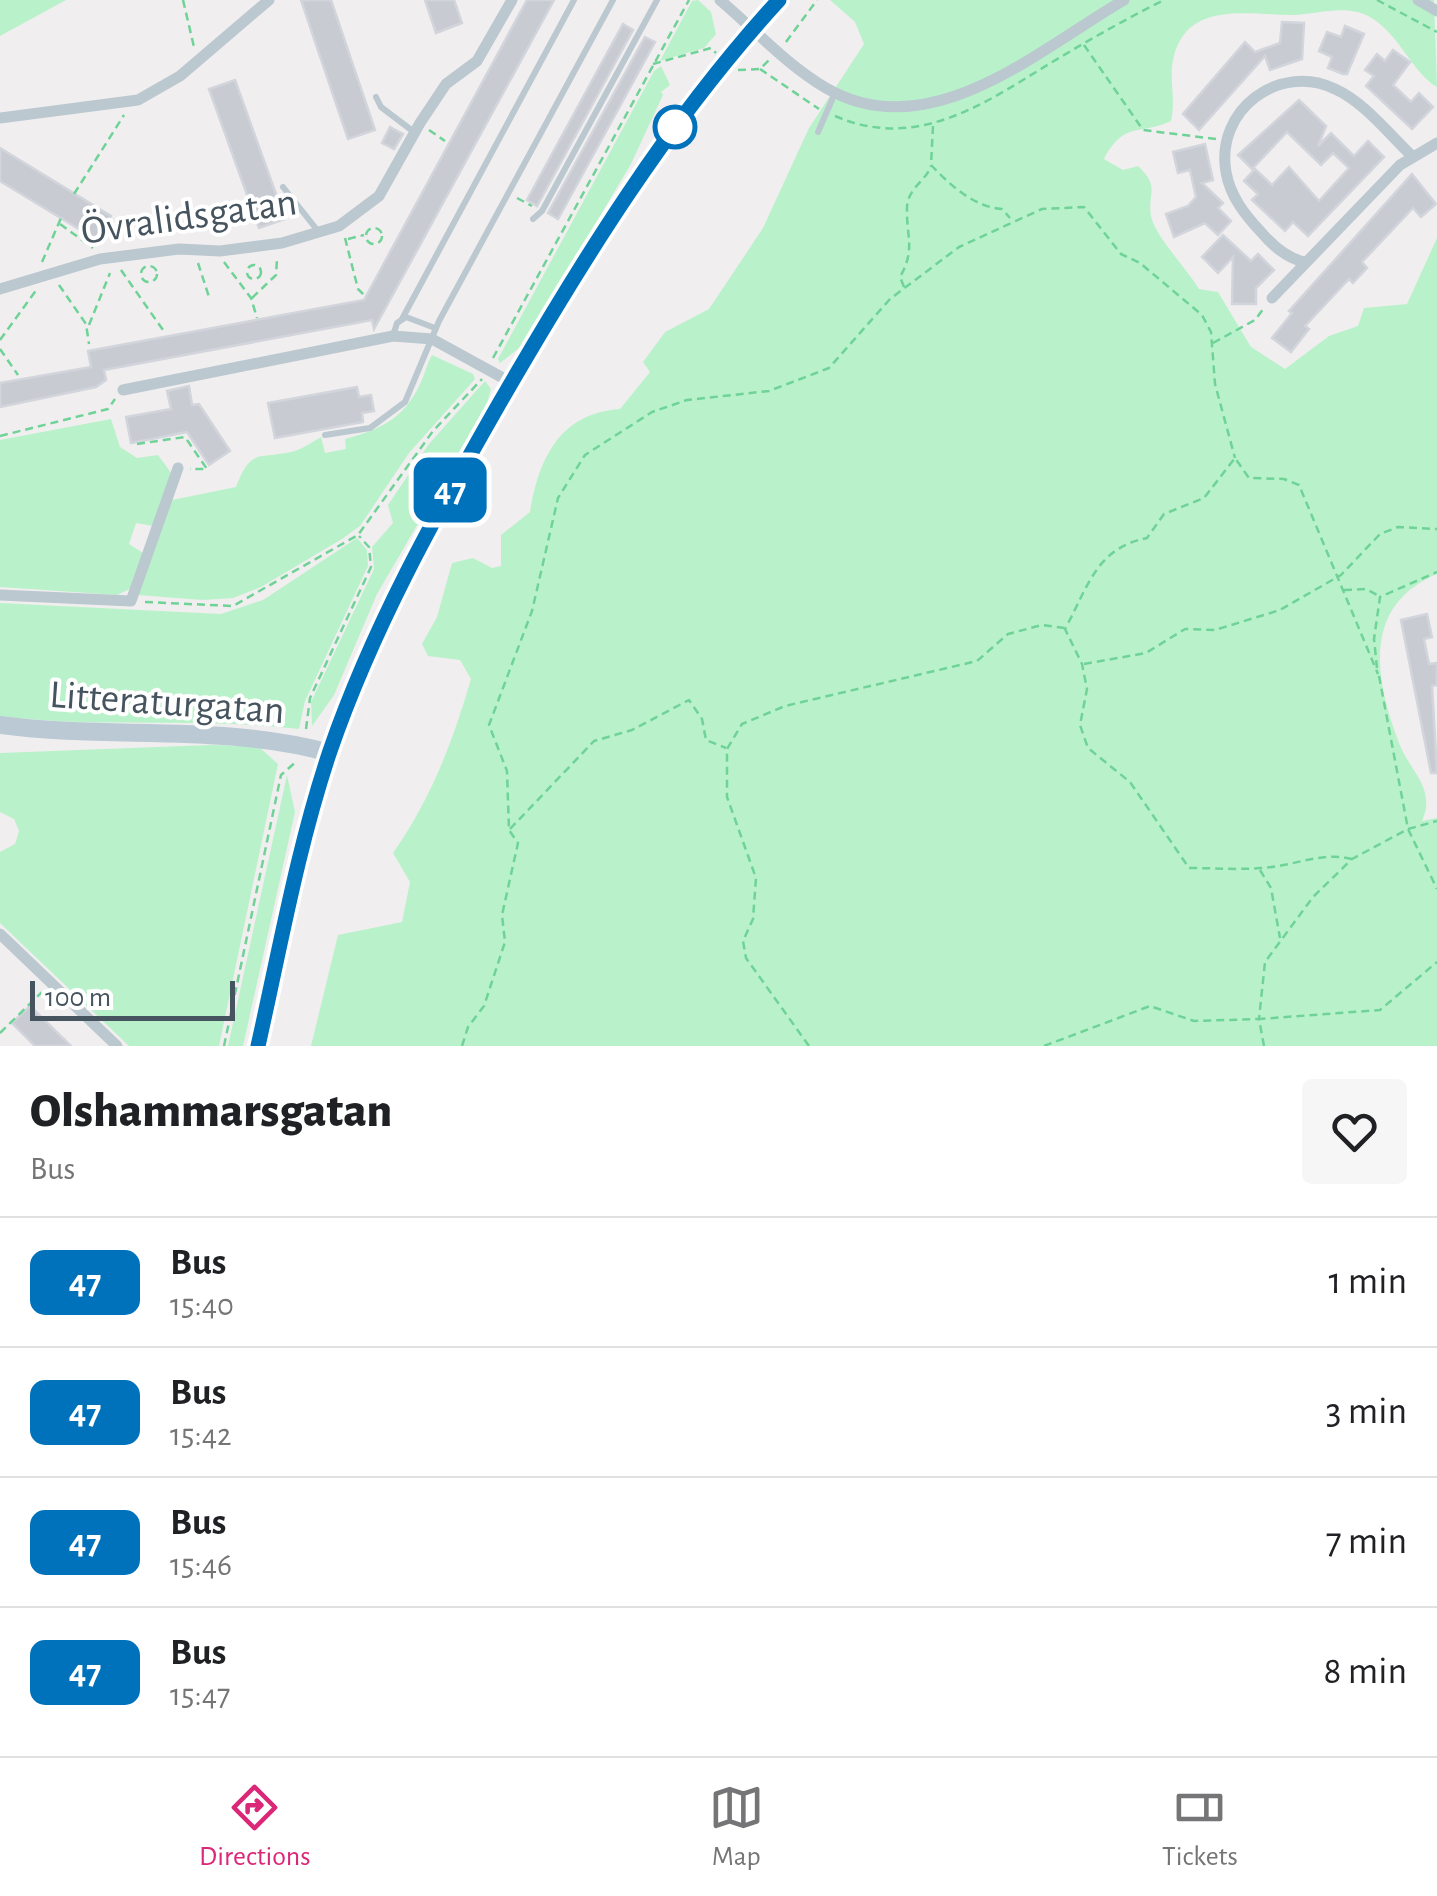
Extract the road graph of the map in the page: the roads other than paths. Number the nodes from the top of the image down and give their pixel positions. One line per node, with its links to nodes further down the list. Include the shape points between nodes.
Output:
1 (269, 0): 12 (street)
2 (512, 0): 17 (street, Övralidsgatan, via 477,60 446,84)
3 (574, 0): 27 (lane)
4 (613, 0): 28 (lane)
5 (657, 0): 22 (lane)
6 (720, 0): 11 (street)
7 (780, 0): 11 (street)
8 (1124, 0): 14 (street, via 948,100 886,108)
9 (1418, 0): 10 (street)
10 (1437, 12)
11 (753, 29): 14 (street); 30 (street, via 630,190)
12 (212, 51): 13 (street); 16 (street, via 127,105)
13 (216, 65)
14 (834, 92): 18 (lane)
15 (376, 97): 17 (lane, via 381,107)
16 (0, 118)
17 (417, 127): 23 (street, Övralidsgatan, via 379,196 339,226)
18 (818, 132)
19 (1437, 143): 20 (street)
20 (1411, 155): 24 (street); 24 (street, via 1334,88 1284,83 1260,92 1227,141 1226,173 1240,207 1268,241)
21 (283, 187): 23 (lane)
22 (533, 219)
23 (318, 232): 25 (street, Övralidsgatan, via 220,251 111,258)
24 (1304, 262): 26 (street)
25 (0, 288)
26 (1272, 298)
27 (402, 320): 28 (lane, via 410,318); 29 (lane)
28 (434, 334): 29 (street); 30 (street); 32 (lane, via 412,391 392,414 370,428)
29 (393, 336): 31 (street)
30 (512, 383): 36 (street, via 405,573)
31 (122, 390)
32 (325, 435)
33 (178, 468): 34 (street, via 131,602)
34 (0, 595)
35 (0, 725): 36 (street, Litteraturgatan, via 52,732 238,734)
36 (330, 753): 39 (street)
37 (0, 934): 38 (street)
38 (117, 1046)
39 (258, 1046)

